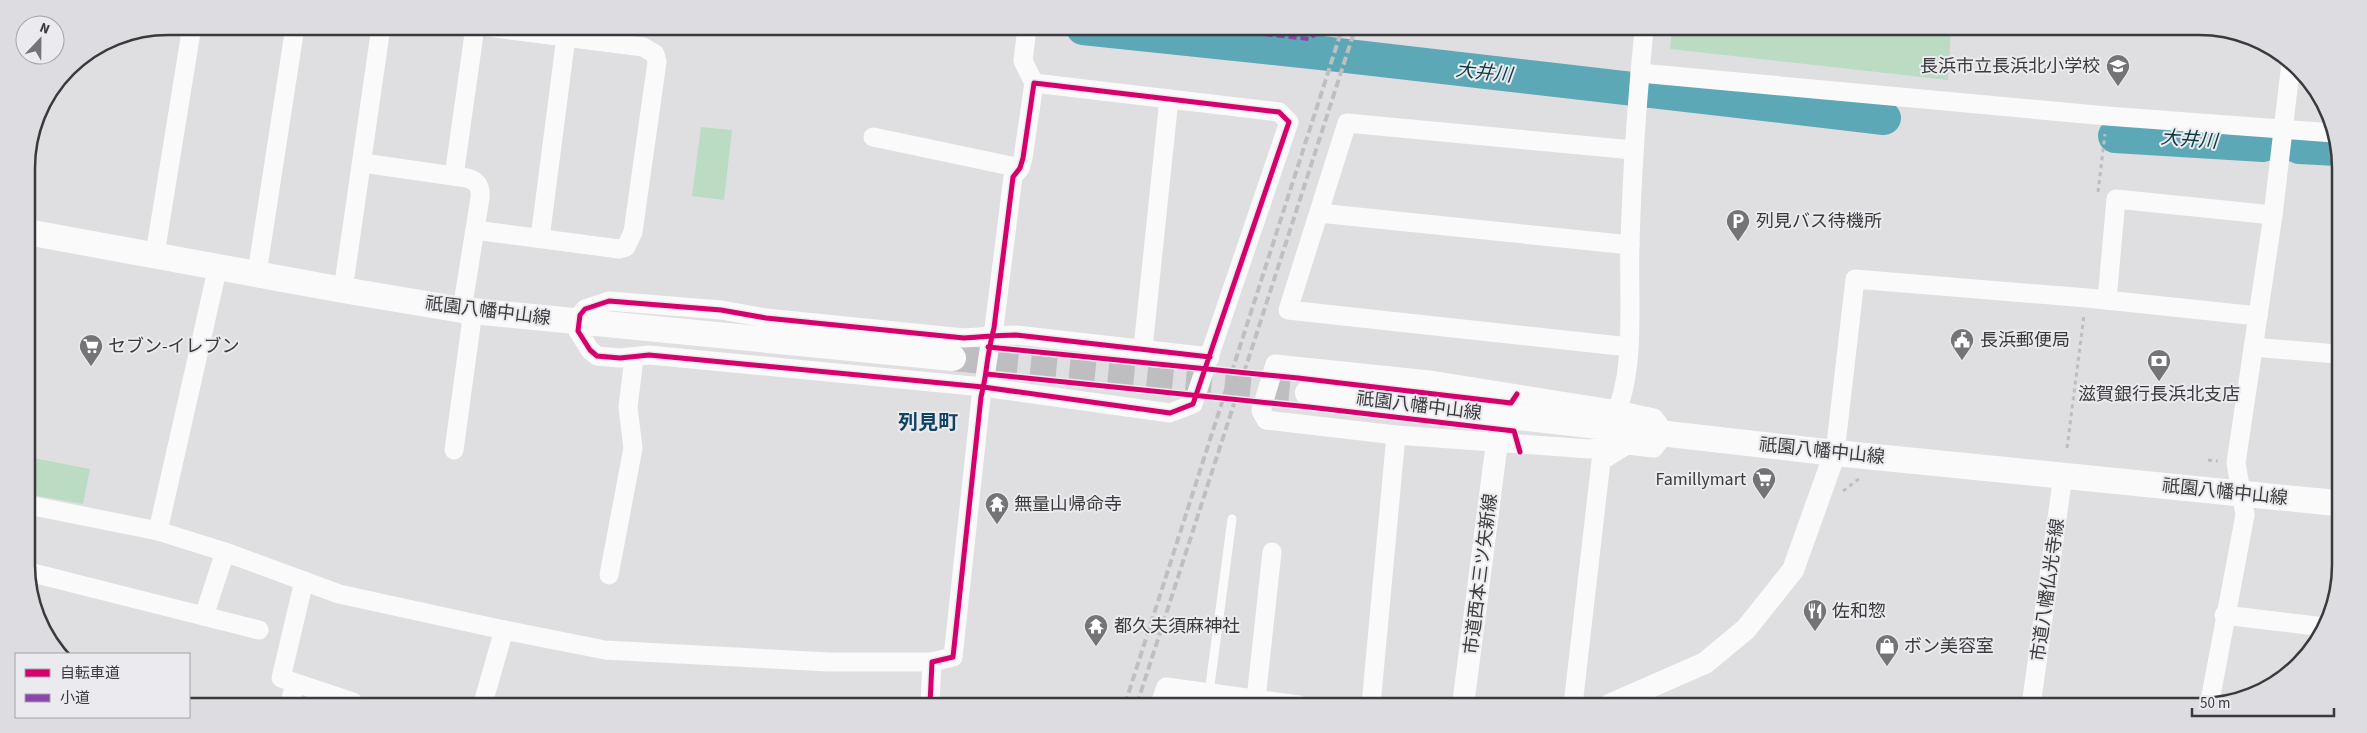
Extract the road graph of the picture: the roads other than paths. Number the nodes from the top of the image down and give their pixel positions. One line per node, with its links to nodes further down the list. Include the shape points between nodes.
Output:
1 (191, 35): 26 (street)
2 (294, 35): 28 (street)
3 (380, 35): 17 (street)
4 (474, 35): 19 (street)
5 (550, 35): 8 (street)
6 (1026, 35): 11 (street, via 1023,61)
7 (1640, 35): 10 (street)
8 (566, 37): 24 (street); 24 (street, via 643,47 655,54 657,62 629,244 619,249)
9 (2290, 71): 13 (street)
10 (1640, 77): 13 (street); 16 (street)
11 (1034, 83): 12 (street); 18 (street)
12 (1169, 99): 37 (street); 39 (street, via 1279,112 1289,122)
13 (2283, 129): 14 (street); 21 (street)
14 (2327, 132)
15 (873, 137): 18 (street)
16 (1632, 150): 20 (street, via 1348,123); 25 (street)
17 (363, 163): 19 (street); 29 (street)
18 (1020, 168): 34 (street, via 1012,177)
19 (454, 176): 22 (street, via 472,179 479,187)
20 (1318, 213): 25 (street); 35 (street, via 1288,310)
21 (2273, 215): 30 (street, via 2116,199); 32 (street)
22 (475, 230): 24 (street); 31 (street)
23 (35, 233): 26 (main road, 祇園八幡中山線)
24 (540, 238)
25 (1630, 245): 35 (street)
26 (155, 254): 27 (main road, 祇園八幡中山線)
27 (218, 266): 28 (main road, 祇園八幡中山線); 56 (street)
28 (257, 273): 29 (main road, 祇園八幡中山線)
29 (343, 290): 31 (main road, 祇園八幡中山線)
30 (2107, 300): 32 (street); 50 (street, via 1855,279)
31 (468, 310): 33 (main road, 祇園八幡中山線); 49 (street)
32 (2258, 316): 36 (street)
33 (578, 321): 34 (street, via 586,309 609,301 721,310); 40 (street, via 583,341 597,356); 41 (main road, 祇園八幡中山線)
34 (990, 343): 37 (street, via 1016,334); 42 (street)
35 (1628, 347): 44 (street, via 1622,398)
36 (2253, 347): 38 (street); 52 (street, via 2236,463)
37 (1143, 348): 39 (street)
38 (2332, 354)
39 (1210, 357): 42 (street, via 1194,404 1170,413)
40 (634, 358): 42 (street, via 649,354); 60 (street, via 628,407 633,448)
41 (953, 358)
42 (985, 379): 67 (street, via 952,657)
43 (1308, 393): 45 (main road, 祇園八幡中山線)
44 (1617, 410): 45 (street, via 1654,418); 46 (street, via 1429,380 1275,364 1261,412 1266,420)
45 (1665, 433): 48 (street, via 1654,448); 50 (main road, 祇園八幡中山線)
46 (1396, 435): 47 (street); 77 (street)
47 (1498, 442): 48 (street, via 1589,449); 78 (street, 市道西本三ツ矢新線)
48 (1627, 445): 79 (street, via 1601,461)
49 (454, 450)
50 (1835, 453): 51 (main road, 祇園八幡中山線); 80 (street, via 1792,570 1746,629 1705,663)
51 (2063, 475): 52 (main road, 祇園八幡中山線); 81 (street, 市道八幡仏光寺線)
52 (2243, 495): 53 (main road, 祇園八幡中山線); 62 (street, via 2245,514)
53 (2332, 503)
54 (35, 506): 56 (street)
55 (1232, 519): 69 (lane)
56 (158, 531): 57 (street)
57 (225, 552): 61 (street); 63 (street)
58 (1272, 552): 76 (street)
59 (35, 574): 63 (street)
60 (609, 575)
61 (304, 581): 66 (street, via 339,594); 68 (street, via 281,678)
62 (2224, 615): 64 (street); 82 (street)
63 (204, 616): 65 (street)
64 (2317, 626)
65 (259, 630)
66 (504, 630): 67 (street, via 605,650 829,662); 72 (street)
67 (932, 662): 73 (street)
68 (295, 684): 70 (street); 71 (street)
69 (1209, 693): 74 (street, via 1166,687); 75 (street)
70 (291, 698)
71 (340, 698)
72 (484, 698)
73 (930, 698)
74 (1162, 698)
75 (1243, 698)
76 (1256, 698)
77 (1372, 698)
78 (1465, 698)
79 (1574, 698)
80 (1625, 698)
81 (2033, 698)
82 (2209, 698)

